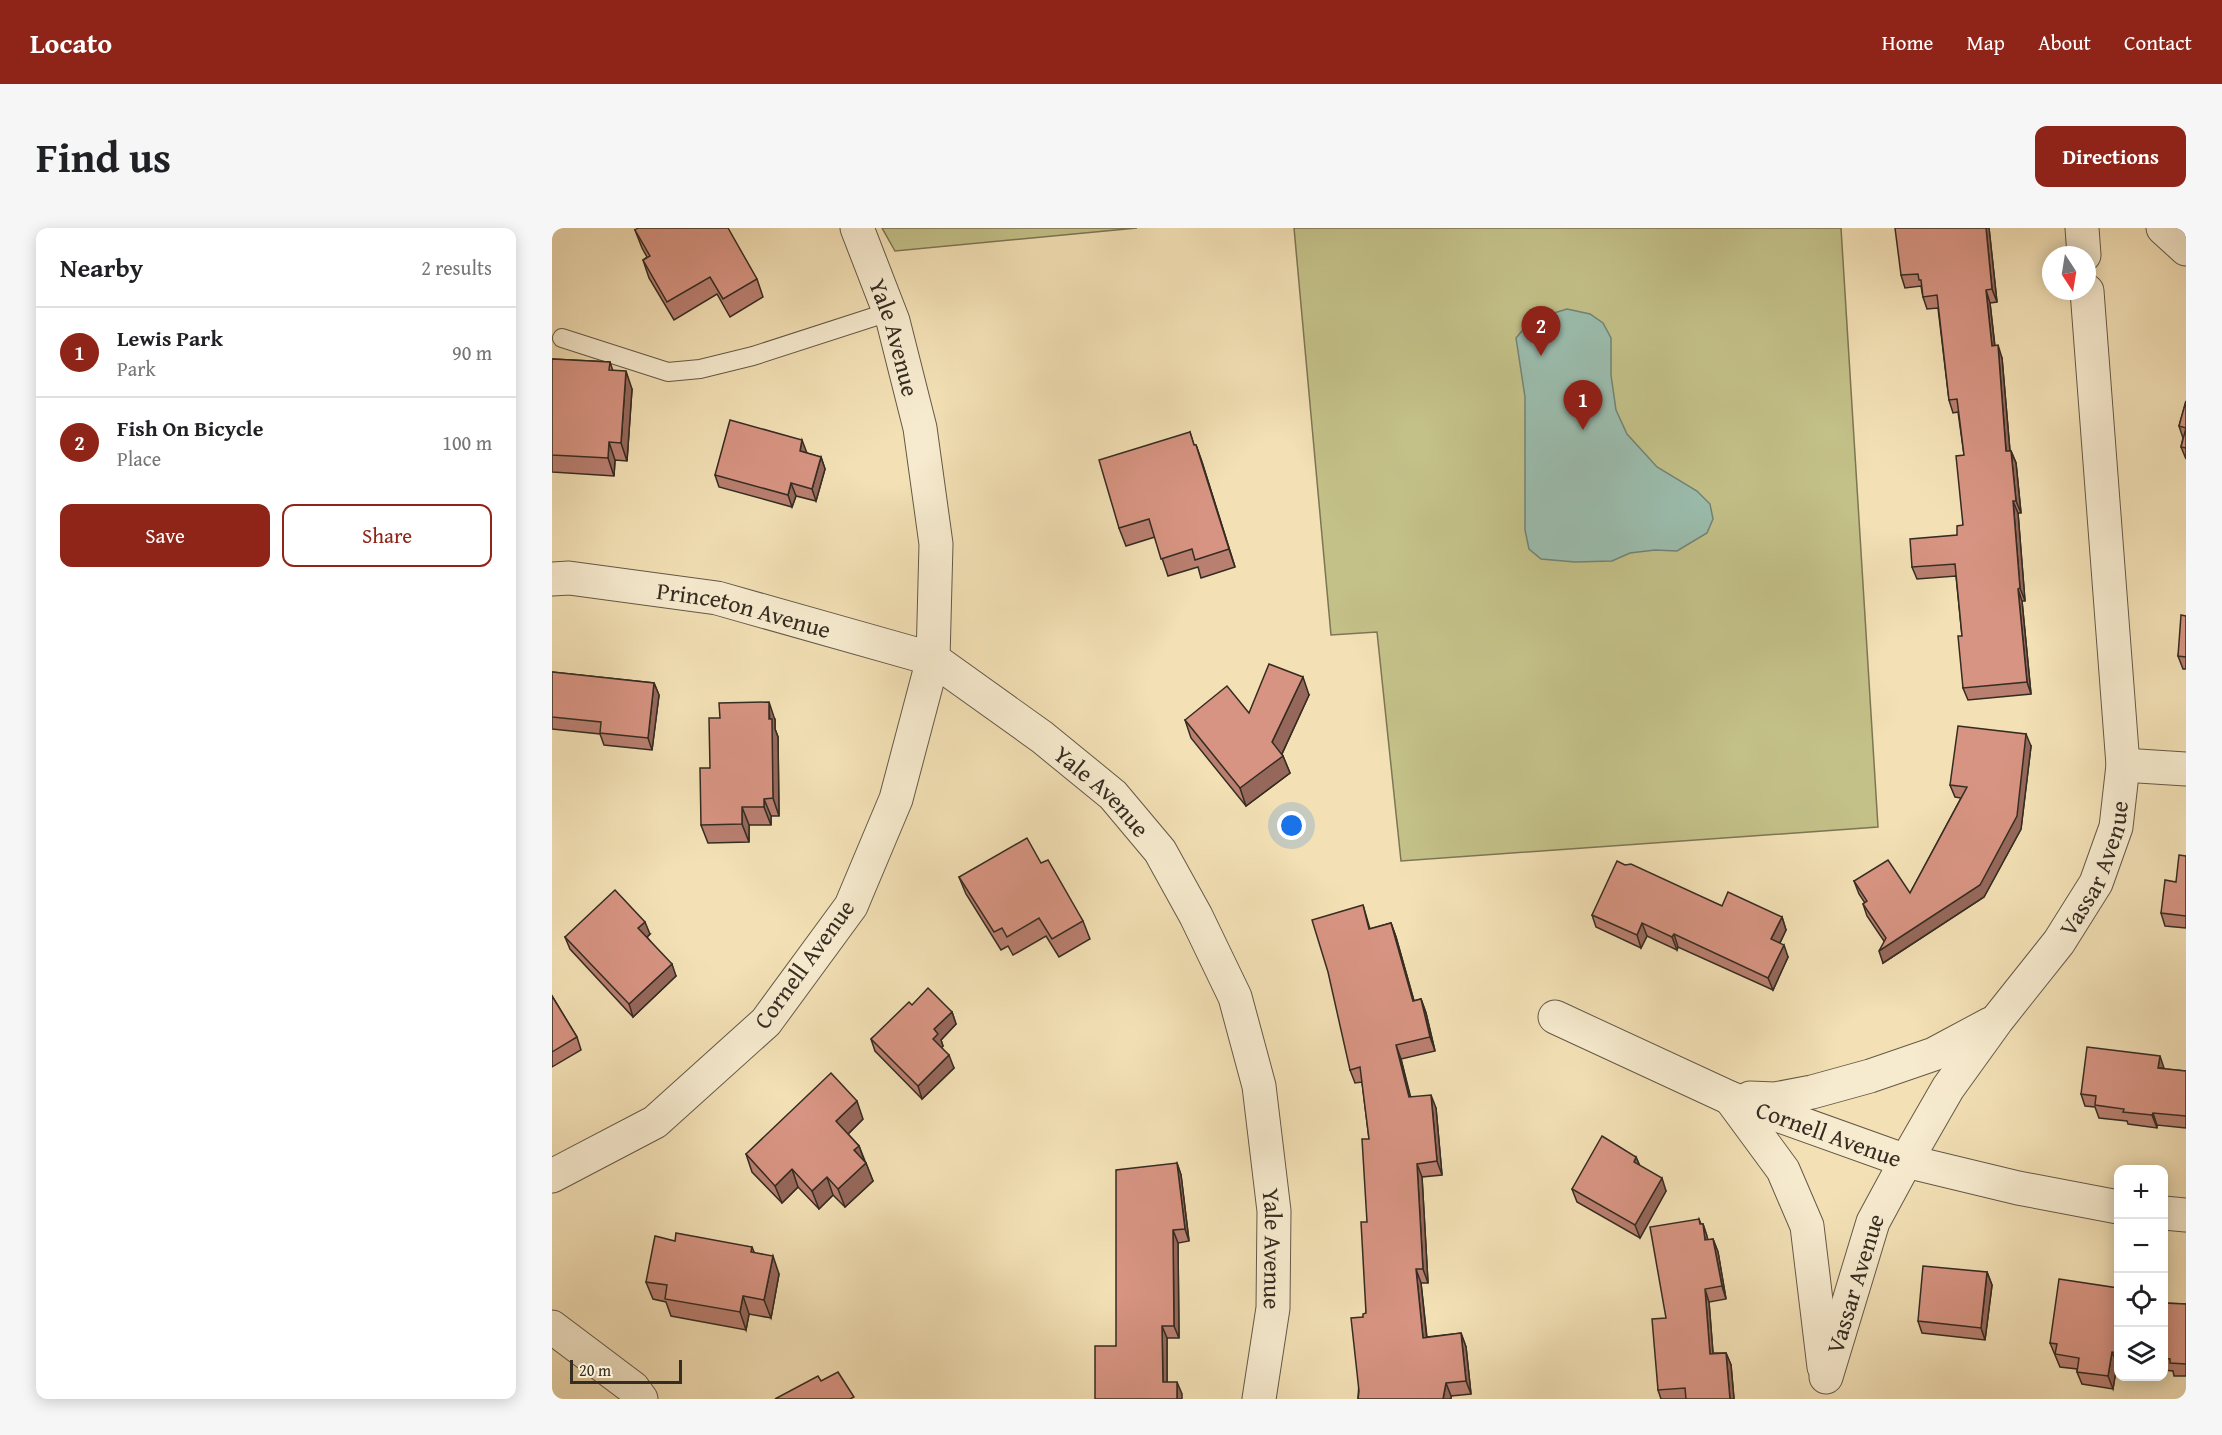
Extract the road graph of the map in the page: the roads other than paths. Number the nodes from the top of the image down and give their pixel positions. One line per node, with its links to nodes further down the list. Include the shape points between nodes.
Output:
1 (857, 228): 7 (street, Yale Avenue)
2 (2082, 228): 4 (street)
3 (2163, 228): 5 (street)
4 (2083, 246)
5 (2186, 249)
6 (2087, 300): 11 (street, Vassar Avenue)
7 (890, 312): 8 (lane, via 753,356 668,372); 10 (street, Yale Avenue, via 920,428 936,544)
8 (562, 338)
9 (552, 579): 10 (street, Princeton Avenue, via 717,598)
10 (933, 659): 17 (street, Cornell Avenue, via 896,799 851,906 766,1022 655,1122); 24 (street, Yale Avenue, via 1042,737 1113,795 1160,851 1235,997 1259,1086 1274,1211 1273,1308)
11 (2123, 765): 12 (street); 14 (street, Vassar Avenue, via 2116,827 2096,884 2059,942)
12 (2186, 769)
13 (1555, 1017): 15 (street, Cornell Avenue)
14 (1997, 1020): 15 (street, via 1934,1054 1870,1076 1775,1099); 16 (street, Vassar Avenue, via 1948,1088)
15 (1730, 1098): 16 (street, Cornell Avenue); 22 (street, via 1783,1170 1807,1226)
16 (1906, 1161): 18 (street, Cornell Avenue); 22 (street, Vassar Avenue, via 1873,1222)
17 (552, 1176)
18 (2114, 1206)
19 (2168, 1213): 20 (street)
20 (2186, 1215)
21 (552, 1327): 23 (street, via 633,1388)
22 (1827, 1388)
23 (641, 1399)
24 (1259, 1399)

